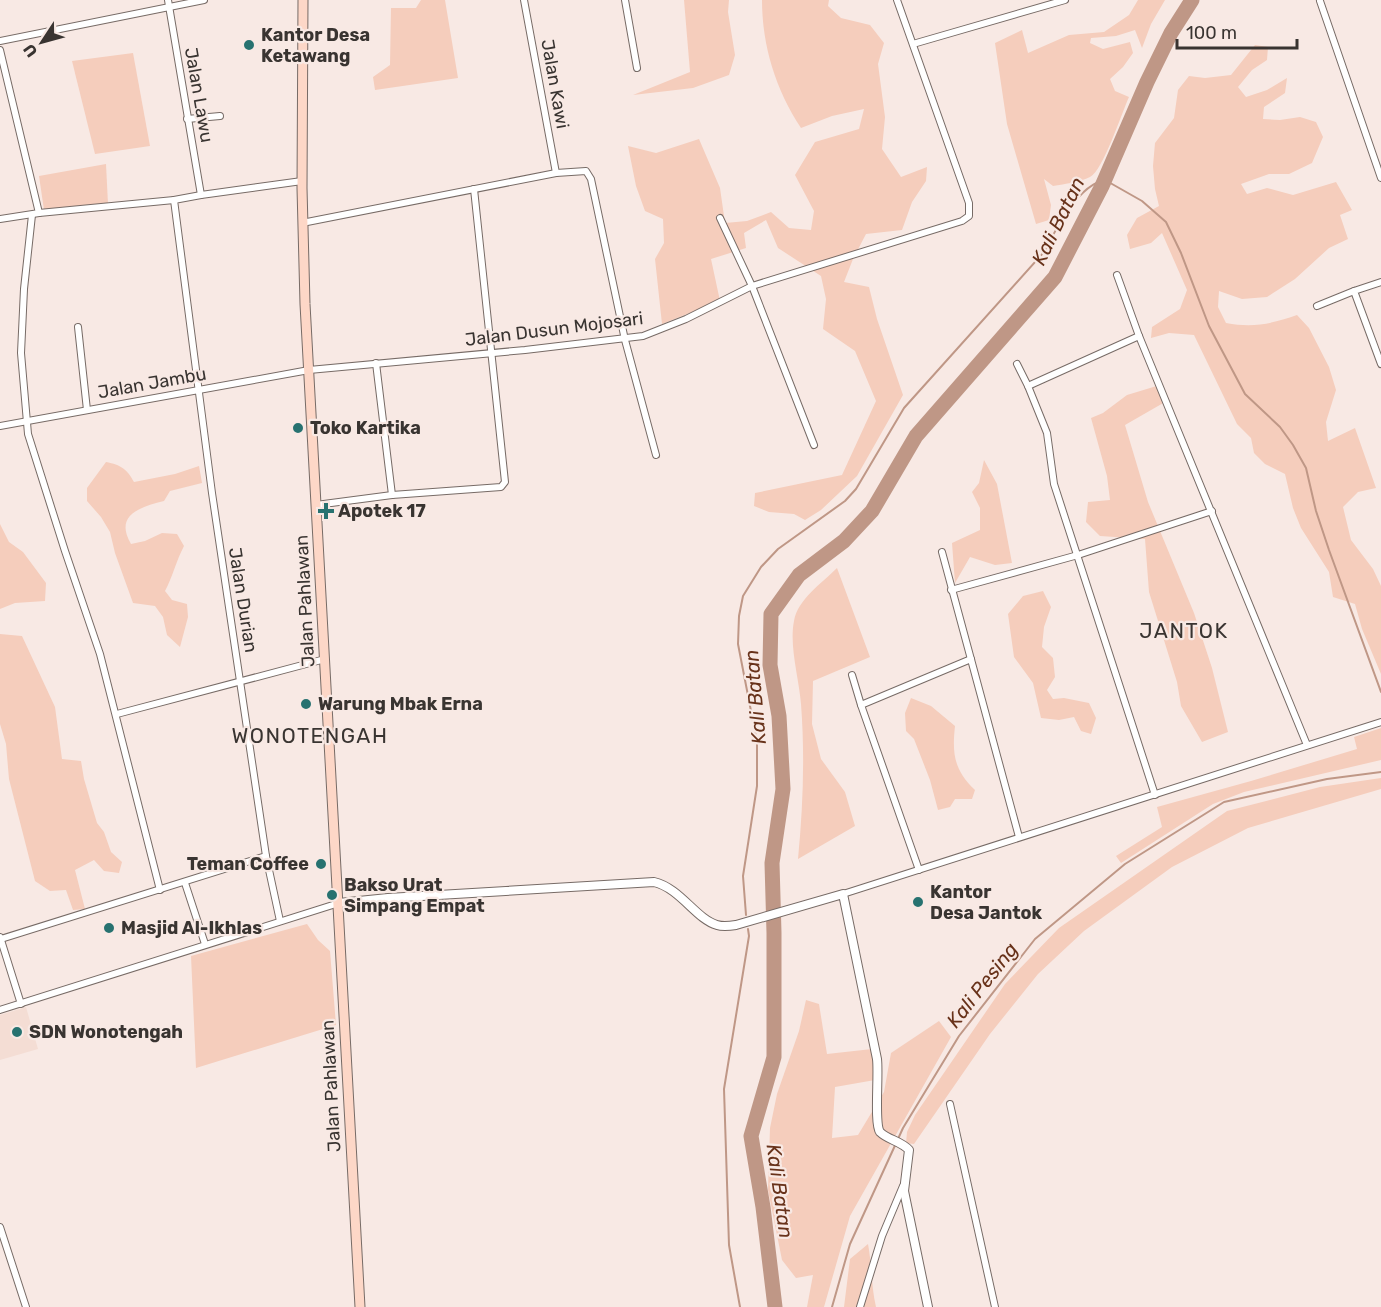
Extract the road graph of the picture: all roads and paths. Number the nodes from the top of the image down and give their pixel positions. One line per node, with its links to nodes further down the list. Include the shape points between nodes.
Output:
1 (204, 0): 8 (street)
2 (303, 0): 17 (main road, Jalan Pahlawan)
3 (525, 0): 15 (street, Jalan Kawi)
4 (625, 0): 12 (street)
5 (897, 0): 10 (street)
6 (1065, 0): 10 (street)
7 (1320, 1): 16 (street)
8 (169, 3): 9 (street); 14 (street, Jalan Lawu)
9 (0, 41)
10 (913, 44): 27 (street, Jalan Dusun Mojosari, via 969,203 969,216)
11 (0, 50): 21 (street)
12 (637, 68)
13 (220, 116): 14 (street)
14 (187, 119): 19 (street, Jalan Lawu)
15 (556, 173): 18 (street); 32 (street, via 581,171 591,179)
16 (1381, 178)
17 (302, 182): 19 (street); 24 (main road, Jalan Pahlawan)
18 (474, 189): 24 (street); 33 (street)
19 (201, 195): 20 (street)
20 (174, 200): 21 (street); 39 (street, Jalan Durian)
21 (36, 214): 23 (street); 41 (street, via 27,248 22,341)
22 (720, 218): 27 (street)
23 (0, 219)
24 (302, 223): 37 (main road, Jalan Pahlawan)
25 (1117, 275): 31 (street)
26 (1381, 282): 28 (street)
27 (752, 286): 32 (street, Jalan Dusun Mojosari, via 663,329); 43 (street)
28 (1354, 291): 29 (street); 36 (street)
29 (1317, 306)
30 (78, 327): 40 (street)
31 (1139, 336): 38 (street); 47 (street)
32 (625, 340): 33 (street, Jalan Dusun Mojosari); 44 (street)
33 (490, 353): 34 (street, Jalan Dusun Mojosari); 45 (street, via 503,485)
34 (376, 363): 37 (street, Jalan Dusun Mojosari); 45 (street)
35 (1017, 364): 38 (street)
36 (1381, 364)
37 (309, 370): 39 (street, Jalan Jambu); 46 (main road, Jalan Pahlawan)
38 (1028, 386): 49 (street, via 1047,433 1054,484)
39 (199, 390): 40 (street, Jalan Jambu); 54 (street, Jalan Durian)
40 (87, 410): 41 (street, Jalan Jambu)
41 (26, 421): 42 (street, Jalan Jambu); 56 (street)
42 (0, 426)
43 (814, 445)
44 (656, 455)
45 (392, 495): 46 (street)
46 (316, 505): 51 (main road, Jalan Pahlawan)
47 (1212, 511): 49 (street); 58 (street)
48 (942, 552): 50 (street)
49 (1078, 555): 50 (street); 59 (street)
50 (951, 590): 52 (street)
51 (325, 659): 54 (street); 66 (main road, Jalan Pahlawan)
52 (971, 659): 55 (street); 60 (street)
53 (852, 675): 55 (street)
54 (240, 681): 56 (street); 61 (street, Jalan Durian)
55 (861, 705): 62 (street)
56 (117, 714): 64 (street)
57 (1381, 722): 58 (street)
58 (1307, 745): 59 (street)
59 (1155, 795): 60 (street)
60 (1019, 837): 62 (street)
61 (266, 856): 63 (street); 67 (street, Jalan Durian)
62 (918, 870): 65 (street)
63 (185, 883): 64 (street); 69 (street)
64 (160, 890): 68 (street)
65 (843, 894): 66 (street, via 736,925 709,922 662,884 642,882); 73 (street, via 877,1059 877,1124 884,1135 909,1150)
66 (339, 903): 67 (street); 76 (main road, Jalan Pahlawan)
67 (280, 921): 69 (street)
68 (0, 938): 70 (street)
69 (205, 944): 70 (street)
70 (21, 1004): 71 (street)
71 (0, 1010)
72 (951, 1104): 79 (street)
73 (904, 1183): 77 (street, via 882,1236); 78 (street)
74 (0, 1227): 75 (street)
75 (26, 1307)
76 (360, 1307)
77 (860, 1307)
78 (928, 1307)
79 (995, 1307)

